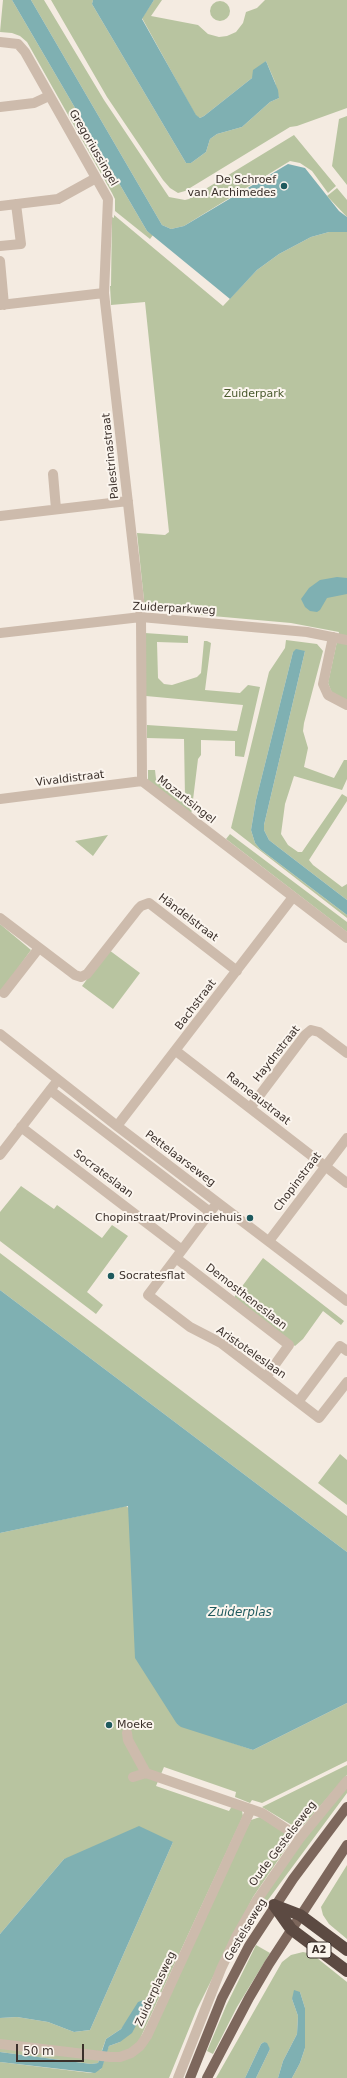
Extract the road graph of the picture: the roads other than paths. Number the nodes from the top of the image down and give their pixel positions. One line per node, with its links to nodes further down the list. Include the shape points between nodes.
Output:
1 (0, 42): 2 (street, Gregoriussingel, via 18,44)
2 (49, 96): 3 (street, via 34,103); 4 (street, Gregoriussingel)
3 (0, 107)
4 (96, 178): 5 (street, via 58,199); 9 (street, Gregoriussingel, via 108,199)
5 (16, 204): 6 (street); 7 (street, via 21,244)
6 (0, 206)
7 (0, 246)
8 (0, 261): 10 (street)
9 (104, 293): 10 (street); 12 (street, Palestrinastraat)
10 (2, 305)
11 (52, 474): 13 (street)
12 (128, 502): 13 (street); 15 (street, Palestrinastraat)
13 (56, 510): 14 (street)
14 (0, 516)
15 (141, 617): 16 (street, Zuiderparkweg); 17 (street, Zuiderparkweg, via 307,632); 20 (street, Mozartsingel)
16 (0, 632)
17 (333, 637): 18 (street, Zuiderparkweg); 19 (street, via 323,684 328,695)
18 (347, 640)
19 (347, 705)
20 (142, 782): 21 (street, Vivaldistraat); 22 (street, Mozartsingel)
21 (0, 799)
22 (294, 897): 24 (street, Mozartsingel); 26 (street, Bachstraat)
23 (0, 918): 25 (street)
24 (347, 938)
25 (39, 948): 26 (street, Händelstraat, via 81,977 87,974 138,909 149,904); 27 (street)
26 (237, 970): 29 (street, Bachstraat)
27 (4, 993)
28 (0, 1034): 31 (street, Pettelaarseweg)
29 (176, 1051): 33 (street, Rameaustraat); 34 (street, Bachstraat)
30 (347, 1053): 33 (street, Haydnstraat, via 319,1032 312,1030 305,1035)
31 (58, 1081): 32 (street); 34 (street, Pettelaarseweg)
32 (50, 1090): 35 (street); 41 (street, Pettelaarseweg)
33 (250, 1108): 38 (street, Rameaustraat)
34 (117, 1126): 40 (street, Pettelaarseweg)
35 (21, 1127): 37 (street); 43 (street, Socrateslaan)
36 (347, 1138): 38 (street, Chopinstraat)
37 (0, 1154)
38 (325, 1166): 39 (street, Rameaustraat); 42 (street, Chopinstraat)
39 (347, 1183)
40 (217, 1203): 41 (street); 42 (street, Pettelaarseweg)
41 (210, 1212): 43 (street)
42 (269, 1241): 44 (street, Pettelaarseweg)
43 (179, 1254): 46 (street, Demostheneslaan, via 289,1345); 46 (street, Aristoteleslaan, via 148,1295 190,1327 221,1343)
44 (347, 1301)
45 (347, 1351): 48 (street, via 340,1346)
46 (266, 1377): 48 (street, Aristoteleslaan)
47 (347, 1382): 48 (street, Aristoteleslaan, via 319,1418)
48 (298, 1402)
49 (127, 1733): 50 (street, via 128,1740)
50 (146, 1773): 51 (street); 54 (street)
51 (133, 1777)
52 (347, 1781): 55 (street, Oude Gestelseweg)
53 (347, 1807): 57 (main road, Gestelseweg)
54 (251, 1809): 55 (street, via 262,1813); 62 (street, Zuiderplasweg, via 147,2036 131,2053 110,2057)
55 (300, 1838): 63 (street, Oude Gestelseweg, via 271,1878 236,1937)
56 (347, 1845): 58 (main road)
57 (274, 1906): 58 (highway); 59 (highway); 64 (main road, Gestelseweg, via 249,1946 222,1998)
58 (300, 1915): 59 (main road); 60 (highway, A2)
59 (291, 1929): 61 (highway, A2); 65 (main road, via 249,1998)
60 (347, 1950)
61 (347, 1971)
62 (0, 2044)
63 (178, 2078)
64 (190, 2078)
65 (207, 2078)

